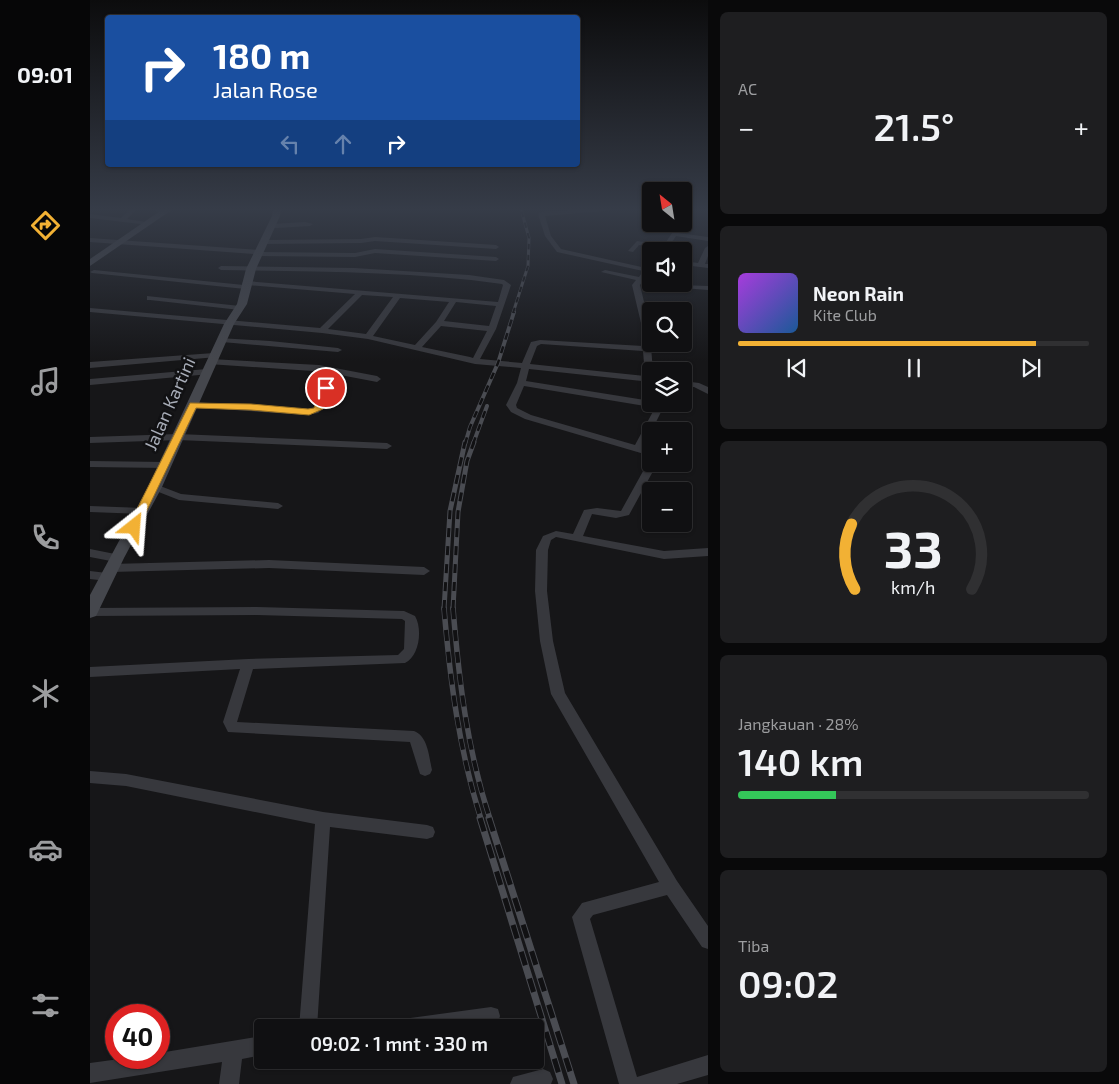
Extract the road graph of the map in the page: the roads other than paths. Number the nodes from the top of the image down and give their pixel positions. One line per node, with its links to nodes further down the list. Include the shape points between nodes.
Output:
1 (255, 260): 5 (street, Jalan Kartini)
2 (604, 260): 3 (street)
3 (642, 267)
4 (221, 268): 5 (street)
5 (251, 269): 11 (street, Jalan Kartini); 18 (street, via 344,270 503,281 506,284)
6 (94, 272): 11 (street)
7 (605, 272): 9 (street)
8 (642, 276): 9 (street)
9 (638, 280): 10 (street); 21 (street, via 637,297)
10 (642, 281)
11 (246, 285): 14 (street); 19 (street, Jalan Kartini)
12 (692, 287): 13 (street)
13 (708, 288)
14 (360, 293): 15 (street); 25 (street)
15 (398, 296): 17 (street); 26 (street)
16 (150, 298): 19 (street)
17 (454, 300): 18 (street); 22 (street)
18 (500, 304): 24 (street)
19 (240, 308): 23 (street, Jalan Kartini)
20 (90, 310): 23 (street)
21 (642, 313)
22 (439, 323): 24 (street); 28 (street)
23 (229, 324): 25 (street); 27 (street, Jalan Kartini)
24 (492, 329): 31 (street)
25 (322, 331): 26 (street)
26 (368, 337): 28 (street)
27 (222, 340): 30 (street); 32 (street, Jalan Kartini)
28 (418, 348): 31 (street)
29 (642, 349): 34 (street, via 540,342 533,345)
30 (338, 350)
31 (475, 361): 34 (street)
32 (211, 363): 33 (street); 35 (street); 38 (street); 45 (street, Jalan Kartini)
33 (90, 365)
34 (525, 366): 36 (street); 39 (street)
35 (332, 370): 37 (street); 45 (street, via 319,408 315,411)
36 (642, 377)
37 (377, 379)
38 (90, 382)
39 (522, 383): 44 (street); 50 (street, via 511,405 519,413)
40 (692, 385): 41 (street)
41 (696, 385): 42 (street); 43 (street)
42 (692, 387)
43 (708, 391)
44 (642, 402)
45 (193, 405): 47 (street, Jalan Kartini)
46 (653, 412): 50 (street)
47 (178, 437): 48 (street); 49 (street); 53 (street, Jalan Kartini)
48 (90, 440)
49 (387, 446)
50 (638, 448): 51 (street)
51 (642, 450)
52 (90, 464): 53 (street)
53 (165, 465): 55 (street, Jalan Kartini)
54 (648, 472): 59 (street, via 625,512 588,512)
55 (154, 487): 56 (street, via 180,497); 58 (street, Jalan Kartini)
56 (278, 506)
57 (90, 509): 58 (street)
58 (143, 511): 62 (street, Jalan Kartini)
59 (577, 537): 60 (street, via 664,554); 72 (street, via 556,534 544,541 540,575 552,678 558,694)
60 (708, 552)
61 (90, 553): 62 (street)
62 (111, 568): 63 (street, via 269,564); 64 (street); 65 (street, Jalan Kartini)
63 (424, 572)
64 (90, 575)
65 (90, 612): 66 (street, via 404,614 411,619 411,652 400,660)
66 (248, 664): 67 (street); 68 (street, via 230,722 233,728 414,737)
67 (90, 672)
68 (425, 770)
69 (90, 777): 70 (street, via 126,780)
70 (323, 819): 71 (street); 75 (street)
71 (427, 832)
72 (672, 886): 73 (street); 84 (street, via 588,909 581,917)
73 (708, 941)
74 (491, 1016): 76 (street)
75 (309, 1019)
76 (469, 1019)
77 (254, 1047): 78 (street)
78 (233, 1050): 80 (street); 82 (street)
79 (708, 1065): 85 (street)
80 (90, 1073)
81 (543, 1079): 83 (street)
82 (229, 1084)
83 (520, 1084)
84 (629, 1084)
85 (644, 1084)

